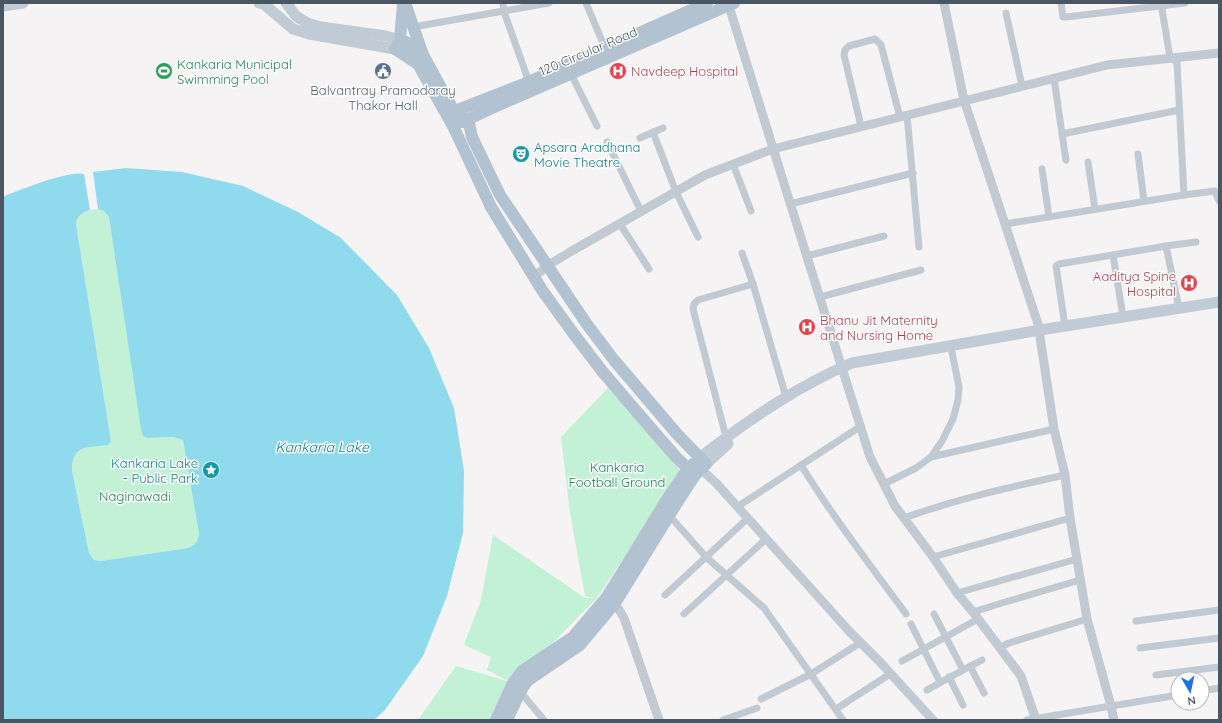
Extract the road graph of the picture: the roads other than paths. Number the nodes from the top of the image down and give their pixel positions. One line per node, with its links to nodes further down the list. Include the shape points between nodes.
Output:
1 (23, 3): 15 (main road)
2 (259, 3): 18 (main road)
3 (271, 3): 18 (main road)
4 (286, 3): 20 (main road, via 296,16 307,23 386,36)
5 (404, 3): 19 (main road); 20 (main road)
6 (503, 3): 16 (street)
7 (549, 3): 16 (street)
8 (586, 3): 21 (street)
9 (707, 3): 21 (main road, 120 Circular Road)
10 (944, 3): 29 (street)
11 (1061, 3): 14 (street, via 1062,15 1066,17)
12 (1185, 3): 14 (street)
13 (730, 4): 25 (main road, 120 Circular Road); 42 (street)
14 (1162, 4): 24 (street)
15 (3, 6)
16 (504, 12): 19 (street); 27 (street)
17 (1006, 13): 28 (street)
18 (278, 15): 20 (main road, via 294,29 309,34)
19 (414, 27): 23 (main road)
20 (398, 44): 23 (main road, via 406,42); 31 (main road, via 418,64)
21 (605, 48): 27 (main road, 120 Circular Road)
22 (1219, 53): 24 (street)
23 (423, 55): 31 (main road)
24 (1170, 58): 26 (street, via 1107,64); 30 (street, via 1177,62)
25 (570, 74): 33 (main road, 120 Circular Road); 35 (street)
26 (1054, 78): 28 (street); 39 (street)
27 (529, 82): 31 (main road, 120 Circular Road)
28 (1022, 86): 29 (street)
29 (964, 100): 32 (street); 59 (street)
30 (1179, 110): 39 (street); 50 (street)
31 (450, 113): 33 (main road); 34 (main road)
32 (903, 116): 36 (street); 36 (street, via 881,45 875,39 849,46 844,55); 48 (street)
33 (468, 119): 34 (main road, 120 Circular Road); 68 (main road, via 472,137 497,188)
34 (453, 126): 71 (main road, via 490,207)
35 (597, 126)
36 (861, 126): 42 (street)
37 (662, 128): 38 (street)
38 (653, 132): 40 (street); 49 (street)
39 (1062, 134): 44 (street)
40 (640, 138)
41 (607, 142): 55 (street)
42 (773, 149): 46 (street); 53 (street)
43 (1138, 154): 51 (street)
44 (1066, 160)
45 (1088, 162): 54 (street)
46 (734, 164): 49 (street, via 705,175); 56 (street)
47 (1042, 170): 57 (street)
48 (913, 173): 53 (street); 64 (street)
49 (676, 192): 55 (street); 61 (street)
50 (1184, 195): 51 (street); 52 (street, via 1216,191)
51 (1144, 201): 54 (street)
52 (1219, 201)
53 (790, 204): 67 (street)
54 (1095, 209): 57 (street)
55 (641, 211): 58 (street)
56 (752, 211)
57 (1049, 217): 59 (street)
58 (620, 224): 68 (street); 69 (street)
59 (1005, 224): 79 (street)
60 (884, 236): 67 (street)
61 (698, 237)
62 (1196, 242): 63 (street)
63 (1166, 246): 66 (street); 75 (street)
64 (920, 247)
65 (742, 253): 72 (street)
66 (1113, 254): 77 (street); 78 (street, via 1056,266)
67 (807, 256): 73 (street)
68 (547, 266): 71 (street); 88 (main road, via 614,360 678,434)
69 (649, 269)
70 (921, 270): 73 (street)
71 (534, 277): 88 (main road, via 573,334 649,426)
72 (753, 284): 82 (street); 85 (street, via 698,300 693,309)
73 (820, 297): 81 (street)
74 (1219, 302): 75 (main road)
75 (1179, 308): 77 (main road)
76 (1219, 309): 79 (main road)
77 (1124, 317): 78 (main road)
78 (1065, 326): 79 (main road)
79 (1040, 334): 80 (main road); 81 (main road, via 852,362); 84 (street)
80 (952, 352): 81 (main road); 86 (street, via 959,387 958,400 953,419)
81 (843, 370): 82 (main road, via 827,374); 83 (street); 88 (main road, via 764,418)
82 (786, 397): 85 (main road)
83 (861, 426): 87 (street); 90 (street, via 870,458)
84 (1054, 428): 86 (street); 89 (street)
85 (726, 437): 88 (main road)
86 (931, 457): 90 (street, via 916,468)
87 (801, 465): 91 (street); 107 (street, via 838,522)
88 (698, 467): 91 (street); 92 (main road); 104 (main road, via 666,500)
89 (1065, 475): 93 (street, via 1011,486); 94 (street)
90 (884, 484): 93 (street)
91 (737, 507): 95 (street)
92 (669, 515): 97 (street); 104 (main road)
93 (904, 518): 98 (street)
94 (1070, 518): 98 (street); 99 (street)
95 (748, 519): 96 (street); 97 (street)
96 (766, 539): 100 (street); 115 (street)
97 (706, 557): 100 (street); 103 (street)
98 (933, 557): 102 (street)
99 (1077, 559): 101 (street); 102 (street)
100 (727, 574): 106 (street); 123 (street, via 764,608)
101 (1080, 580): 109 (street, via 1002,603); 110 (street)
102 (957, 593): 109 (street)
103 (665, 595)
104 (611, 600): 128 (main road, via 573,637 522,671); 141 (street, via 624,618)
105 (1219, 610): 111 (street)
106 (684, 614)
107 (906, 614)
108 (934, 614): 113 (street)
109 (976, 616): 113 (street); 116 (street)
110 (1087, 619): 116 (street); 134 (street)
111 (1136, 621)
112 (910, 624): 118 (street)
113 (947, 637): 118 (street); 122 (street)
114 (1219, 638): 117 (street)
115 (860, 643): 123 (street); 124 (street)
116 (999, 648): 137 (street, via 1021,676)
117 (1140, 648)
118 (923, 649): 120 (street); 127 (street)
119 (982, 660): 122 (street)
120 (902, 661)
121 (1219, 667): 125 (street)
122 (966, 668): 126 (street); 130 (street)
123 (811, 674): 132 (street); 136 (street)
124 (890, 674): 136 (street); 144 (street)
125 (1156, 675)
126 (949, 677): 127 (street); 133 (street)
127 (940, 682): 129 (street)
128 (516, 687): 138 (main road); 139 (main road); 140 (street)
129 (927, 690)
130 (984, 693)
131 (1170, 696): 134 (street)
132 (761, 699)
133 (963, 705)
134 (1111, 706): 137 (street); 145 (street)
135 (757, 708): 142 (street)
136 (836, 709): 143 (street)
137 (1033, 719)
138 (496, 720)
139 (507, 720)
140 (544, 720)
141 (659, 720)
142 (724, 720)
143 (843, 720)
144 (933, 720)
145 (1114, 720)

